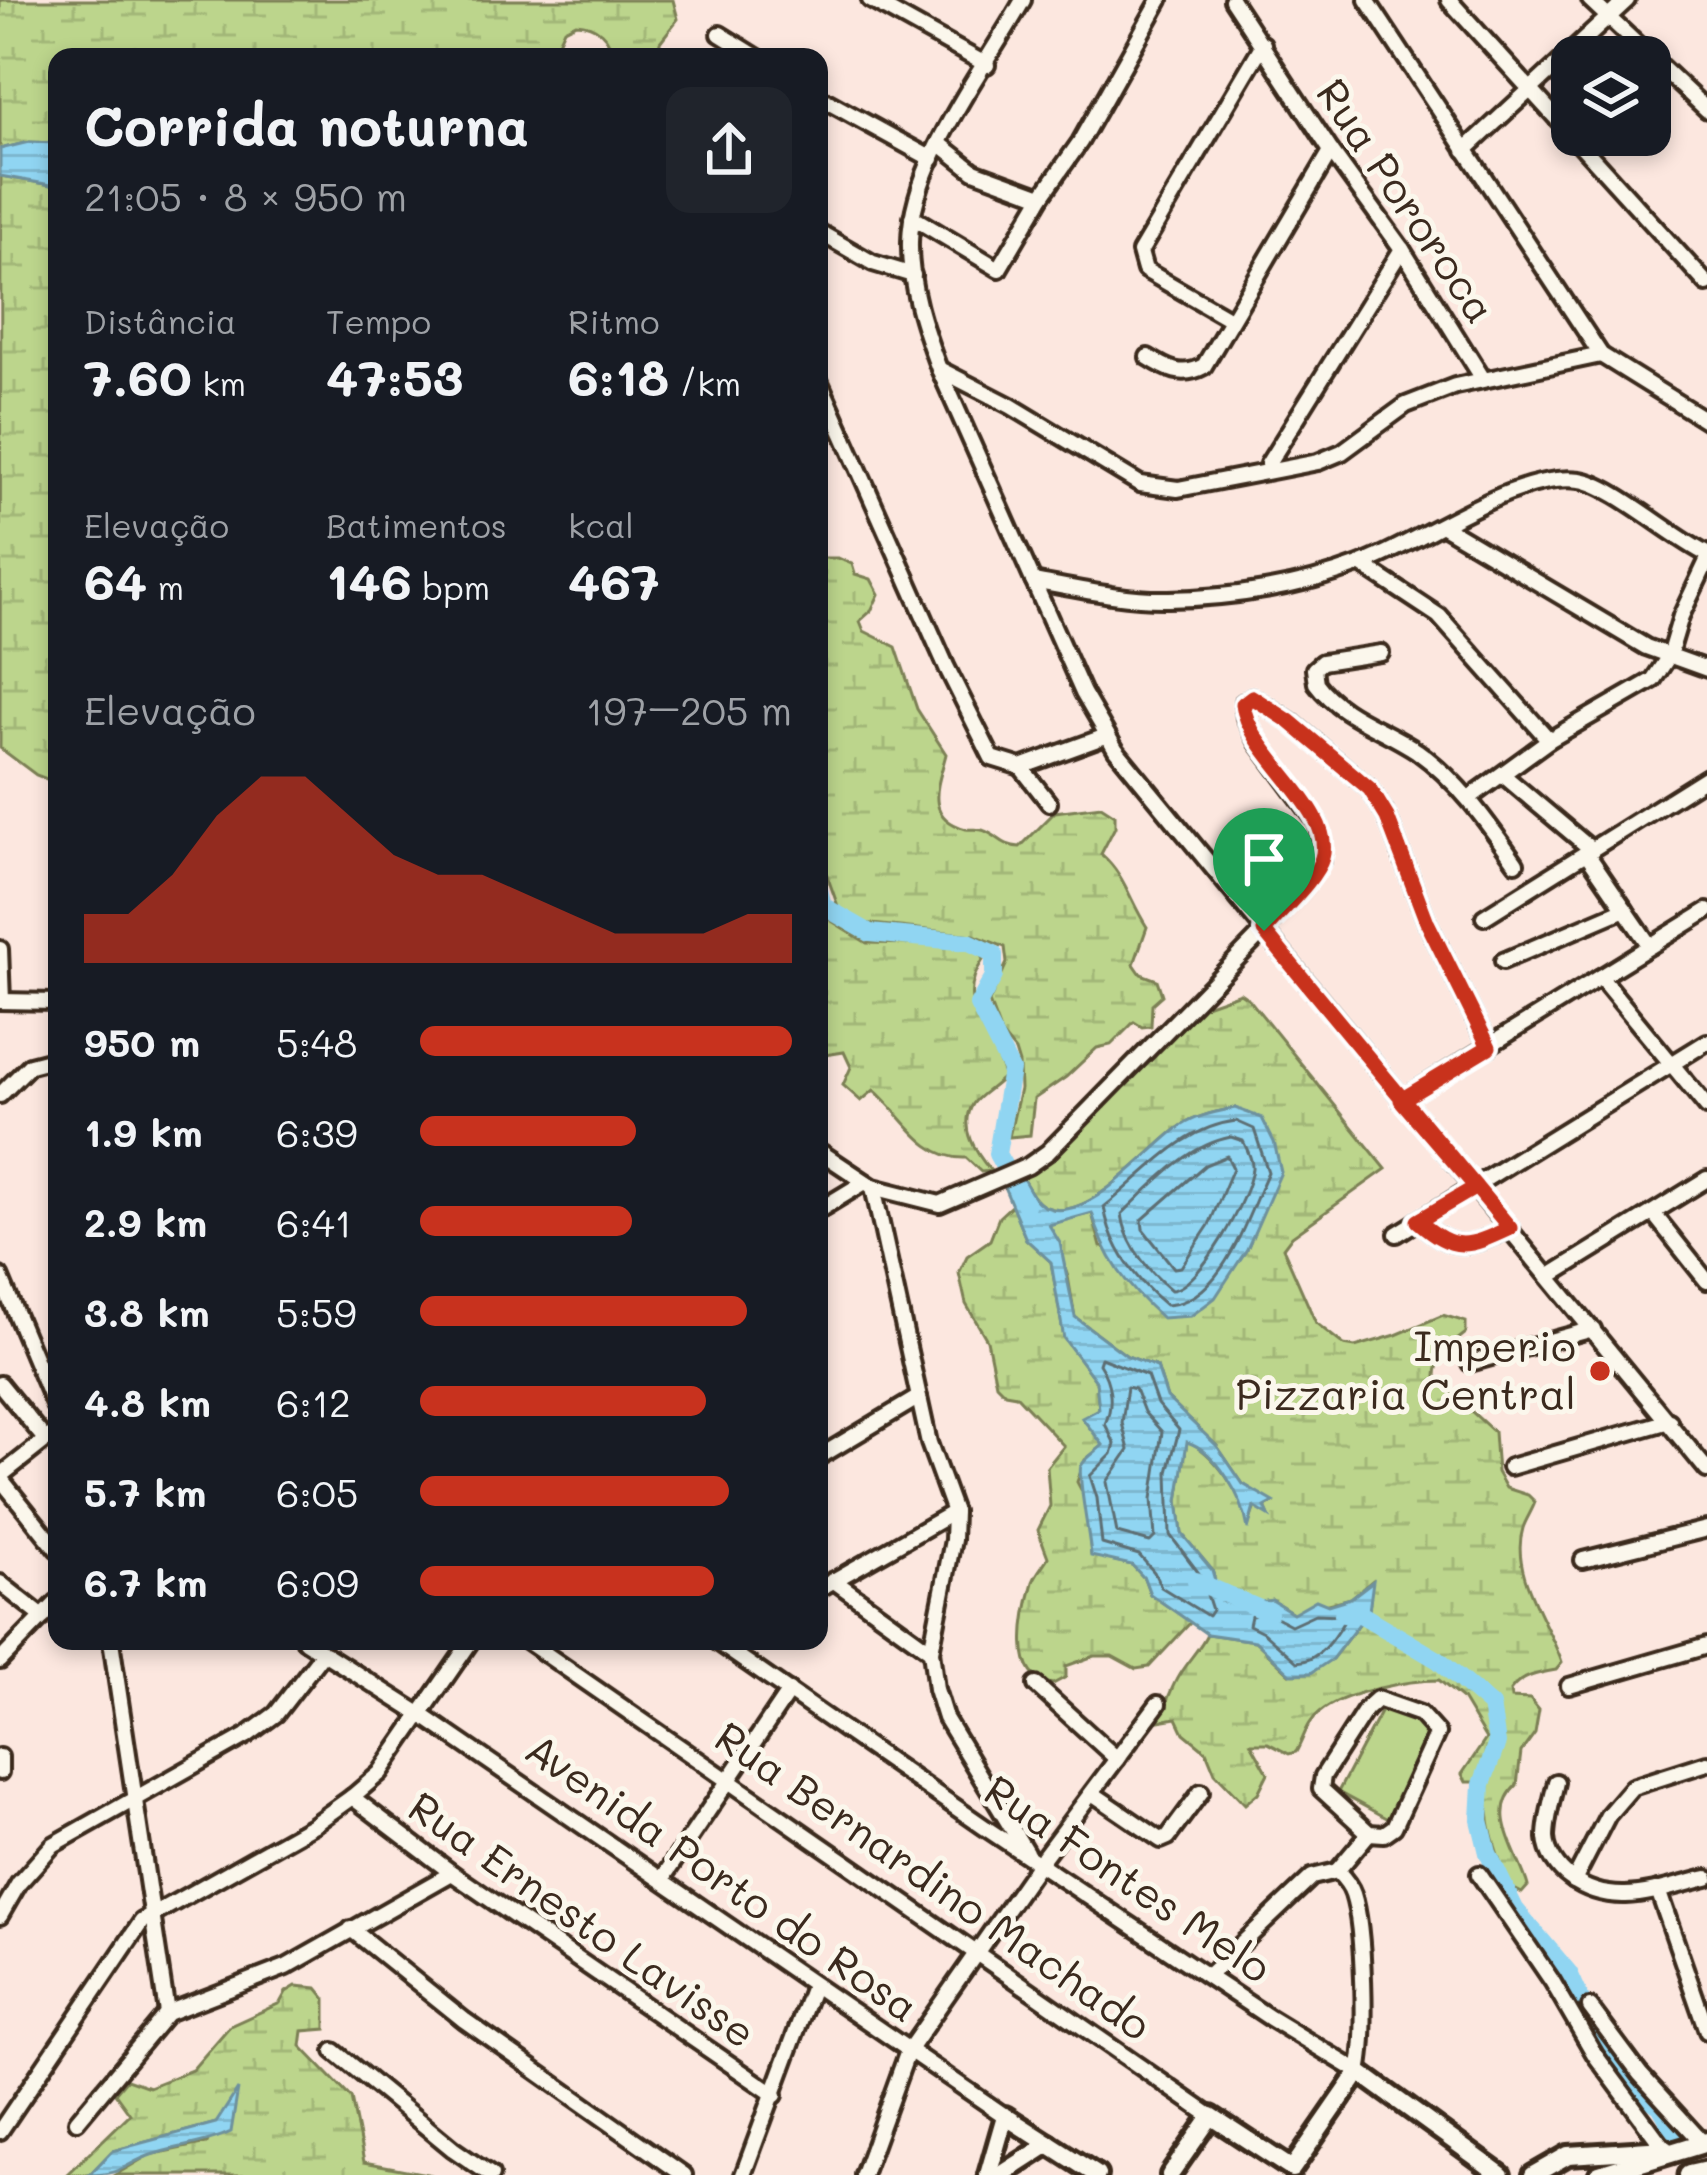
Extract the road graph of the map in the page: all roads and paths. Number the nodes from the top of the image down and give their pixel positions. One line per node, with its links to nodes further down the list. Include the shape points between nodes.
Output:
1 (870, 0): 13 (street)
2 (1023, 0): 13 (street)
3 (1160, 0): 21 (street)
4 (1232, 0): 11 (street, Rua Pororoca)
5 (1367, 0): 18 (street)
6 (1449, 0): 14 (street)
7 (1590, 0): 9 (street)
8 (1627, 0): 9 (street)
9 (1608, 20): 14 (street); 16 (street)
10 (720, 34): 12 (street)
11 (1262, 44): 19 (street, Rua Pororoca); 27 (street, via 1140,252 1145,270)
12 (743, 48)
13 (987, 64): 17 (street)
14 (1532, 92): 18 (street); 26 (street)
15 (828, 102): 20 (street)
16 (1707, 110)
17 (940, 144): 20 (street); 21 (street, via 974,171)
18 (1465, 150): 28 (street)
19 (1331, 151): 24 (street, Rua Pororoca); 27 (street)
20 (932, 159): 22 (street)
21 (1042, 196): 22 (street, via 999,269)
22 (912, 218): 25 (street)
23 (828, 237): 25 (street)
24 (1402, 249): 31 (street, Rua Pororoca); 34 (street)
25 (913, 275): 30 (street)
26 (1707, 284)
27 (1230, 319): 29 (street, via 1196,370 1177,372)
28 (1601, 355): 31 (street); 33 (street)
29 (1148, 358)
30 (939, 369): 31 (street, via 1140,484 1178,489 1318,462 1406,406); 38 (street)
31 (1483, 379)
32 (828, 400): 44 (street, via 988,753 996,763)
33 (1707, 421)
34 (1268, 464)
35 (1443, 526): 36 (street, via 1510,493 1577,479); 37 (street); 40 (street)
36 (1707, 557): 40 (street)
37 (1362, 565): 38 (street, via 1166,599); 43 (street, via 1439,616)
38 (1033, 581): 42 (street)
39 (1381, 653): 47 (street, via 1322,662 1316,683 1360,720 1416,750)
40 (1669, 656): 41 (street); 43 (street, via 1653,680)
41 (1707, 669)
42 (1106, 736): 44 (street); 54 (street)
43 (1550, 740): 45 (street)
44 (1021, 767): 48 (street)
45 (1503, 775): 47 (street); 49 (street)
46 (1707, 777): 49 (street)
47 (1469, 798): 50 (street)
48 (1049, 803)
49 (1590, 852): 51 (street); 53 (street)
50 (1516, 863)
51 (1625, 909): 55 (street); 57 (street)
52 (1707, 910): 55 (street)
53 (1484, 917)
54 (1264, 931): 62 (street, via 1315,871 1323,849 1318,824 1245,717 1243,704 1252,697 1370,789); 66 (street); 70 (street, via 1035,1162 940,1204)
55 (1650, 946): 58 (street)
56 (0, 949): 59 (street)
57 (1503, 961)
58 (1600, 977): 62 (street); 64 (street)
59 (1, 1001): 60 (street)
60 (48, 1002)
61 (1707, 1042): 64 (street)
62 (1489, 1047): 66 (street)
63 (48, 1060): 65 (street, via 30,1065)
64 (1672, 1064): 67 (street); 71 (street)
65 (0, 1095)
66 (1401, 1100): 71 (street)
67 (1707, 1107)
68 (828, 1156): 70 (street)
69 (1707, 1178): 73 (street)
70 (869, 1184): 72 (street); 84 (street)
71 (1476, 1187): 74 (street); 75 (street)
72 (828, 1205)
73 (1653, 1213): 78 (street); 79 (street)
74 (1418, 1221): 75 (street, via 1461,1246); 76 (street)
75 (1510, 1228): 78 (street)
76 (1396, 1234)
77 (0, 1276): 83 (street)
78 (1550, 1276): 80 (street)
79 (1707, 1281)
80 (1593, 1329): 81 (street); 85 (street)
81 (1470, 1363)
82 (0, 1384): 86 (street)
83 (48, 1391)
84 (919, 1397): 88 (street); 92 (street)
85 (1669, 1421): 89 (street); 90 (street)
86 (48, 1433)
87 (48, 1437): 91 (street)
88 (828, 1449)
89 (1510, 1467)
90 (1707, 1470)
91 (0, 1477): 94 (street)
92 (954, 1512): 96 (street); 107 (street)
93 (1707, 1529): 95 (street)
94 (48, 1538)
95 (1583, 1560)
96 (833, 1580): 98 (street); 107 (street)
97 (0, 1583): 100 (street)
98 (828, 1583)
99 (48, 1612): 100 (street)
100 (43, 1617): 109 (street)
101 (1707, 1646): 111 (street)
102 (112, 1650): 123 (street)
103 (318, 1650): 108 (street, Avenida Porto do Rosa)
104 (465, 1650): 114 (street)
105 (542, 1650): 119 (street, Rua Bernardino Machado)
106 (733, 1650): 112 (street, Rua Fontes Melo)
107 (931, 1651): 126 (street, via 945,1718)
108 (323, 1653): 114 (street, Avenida Porto do Rosa); 123 (street, via 277,1714)
109 (0, 1660)
110 (1036, 1684): 116 (street)
111 (1570, 1686)
112 (789, 1691): 119 (street); 126 (street, Rua Fontes Melo)
113 (1158, 1704): 116 (street)
114 (423, 1716): 124 (street); 131 (street, Avenida Porto do Rosa)
115 (0, 1757): 118 (street)
116 (1117, 1759): 122 (street)
117 (1707, 1763): 132 (street, via 1632,1787)
118 (0, 1772)
119 (725, 1782): 131 (street); 137 (street, Rua Bernardino Machado)
120 (1556, 1782): 132 (street, via 1547,1846)
121 (1201, 1792): 122 (street, via 1161,1840)
122 (1092, 1793): 126 (street)
123 (135, 1797): 134 (street); 135 (street, via 53,1845)
124 (352, 1797): 128 (street, Rua Ernesto Lavisse); 134 (street)
125 (1370, 1833): 125 (street, via 1322,1794 1321,1781 1366,1709 1382,1699 1420,1714 1437,1733 1394,1827); 127 (street)
126 (1033, 1858): 137 (street); 138 (street, Rua Fontes Melo)
127 (1337, 1871): 138 (street, via 1312,1877); 146 (street, via 1356,1911)
128 (452, 1873): 136 (street); 147 (street, Rua Ernesto Lavisse)
129 (1479, 1874): 153 (street, via 1594,2055)
130 (1707, 1878): 133 (street)
131 (662, 1879): 139 (street, Avenida Porto do Rosa)
132 (1574, 1881): 133 (street, via 1612,1897)
133 (1658, 1890): 140 (street)
134 (152, 1915): 142 (street); 151 (street, via 134,1930)
135 (0, 1916)
136 (351, 1929): 142 (street, via 286,1966); 158 (street, via 464,2020)
137 (976, 1956): 145 (street); 149 (street, Rua Bernardino Machado)
138 (1209, 1975): 146 (street, Rua Fontes Melo)
139 (813, 1986): 145 (street, Avenida Porto do Rosa); 147 (street)
140 (1700, 1995): 143 (street)
141 (1590, 2007): 153 (street)
142 (167, 2013): 150 (street)
143 (1707, 2030)
144 (334, 2051): 157 (street)
145 (908, 2051): 148 (street, Avenida Porto do Rosa); 160 (street)
146 (1359, 2072): 156 (main road); 165 (main road, Rua Fontes Melo)
147 (775, 2095): 159 (street)
148 (1005, 2116): 152 (main road, Avenida Porto do Rosa); 161 (main road)
149 (1211, 2116): 156 (main road, Rua Bernardino Machado); 164 (main road)
150 (76, 2121)
151 (0, 2131)
152 (1049, 2144): 154 (main road); 163 (main road, Avenida Porto do Rosa)
153 (1686, 2147): 166 (main road, via 1568,2155); 167 (highway)
154 (1023, 2169): 162 (main road)
155 (1707, 2171): 168 (highway)
156 (1297, 2172)
157 (491, 2175)
158 (684, 2175)
159 (742, 2175)
160 (863, 2175)
161 (988, 2175)
162 (1001, 2175)
163 (1097, 2175)
164 (1169, 2175)
165 (1501, 2175)
166 (1533, 2175)
167 (1599, 2175)
168 (1690, 2175)

